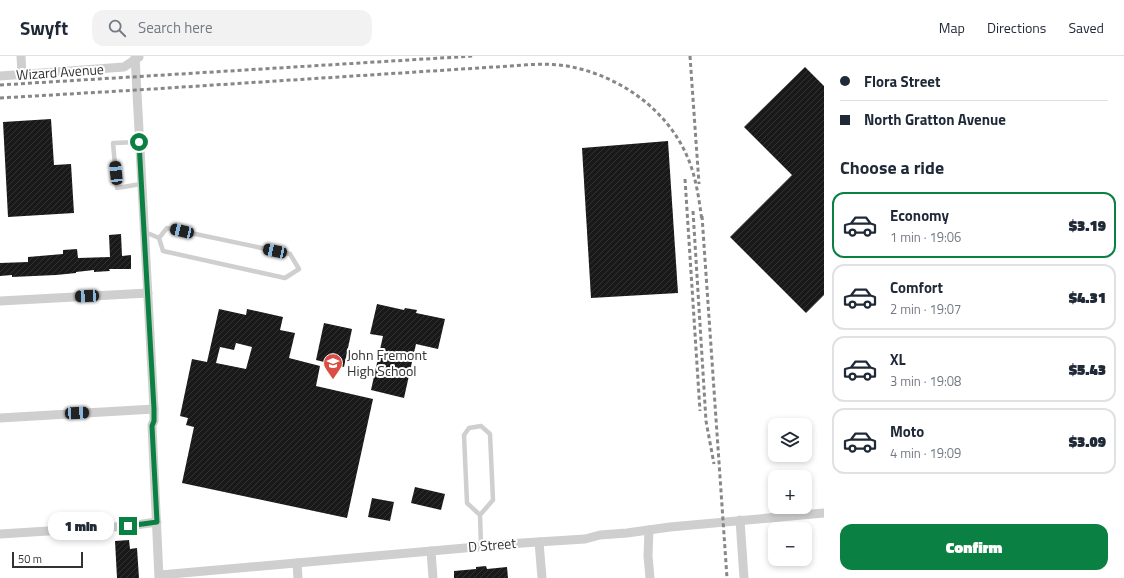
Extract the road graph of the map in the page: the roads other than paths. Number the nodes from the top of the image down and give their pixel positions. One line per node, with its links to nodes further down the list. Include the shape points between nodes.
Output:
1 (22, 56): 3 (street)
2 (137, 57): 3 (street, Wizard Avenue, via 124,67); 5 (street)
3 (22, 74): 4 (street, Wizard Avenue)
4 (0, 76)
5 (139, 142): 6 (street); 6 (lane, via 112,143 117,188)
6 (141, 184): 7 (street)
7 (145, 232): 8 (lane); 9 (street)
8 (159, 238): 8 (lane, via 163,251 285,278 299,269 290,254 167,228)
9 (148, 292): 10 (street); 11 (street)
10 (0, 301)
11 (154, 409): 12 (street); 16 (street, via 152,426)
12 (0, 418)
13 (824, 513): 15 (street, D Street)
14 (480, 515): 14 (lane, via 493,500 490,434 482,426 469,428 464,435 467,503); 20 (lane)
15 (740, 520): 17 (street, D Street); 28 (street)
16 (157, 522): 18 (street); 23 (street)
17 (649, 530): 19 (street, D Street, via 585,539); 27 (street)
18 (0, 534)
19 (539, 542): 20 (street, D Street); 26 (street)
20 (481, 546): 21 (street, D Street)
21 (431, 551): 22 (street, D Street); 25 (street)
22 (296, 563): 23 (street, D Street); 24 (street)
23 (159, 576)
24 (298, 578)
25 (433, 578)
26 (542, 578)
27 (650, 578)
28 (744, 578)

